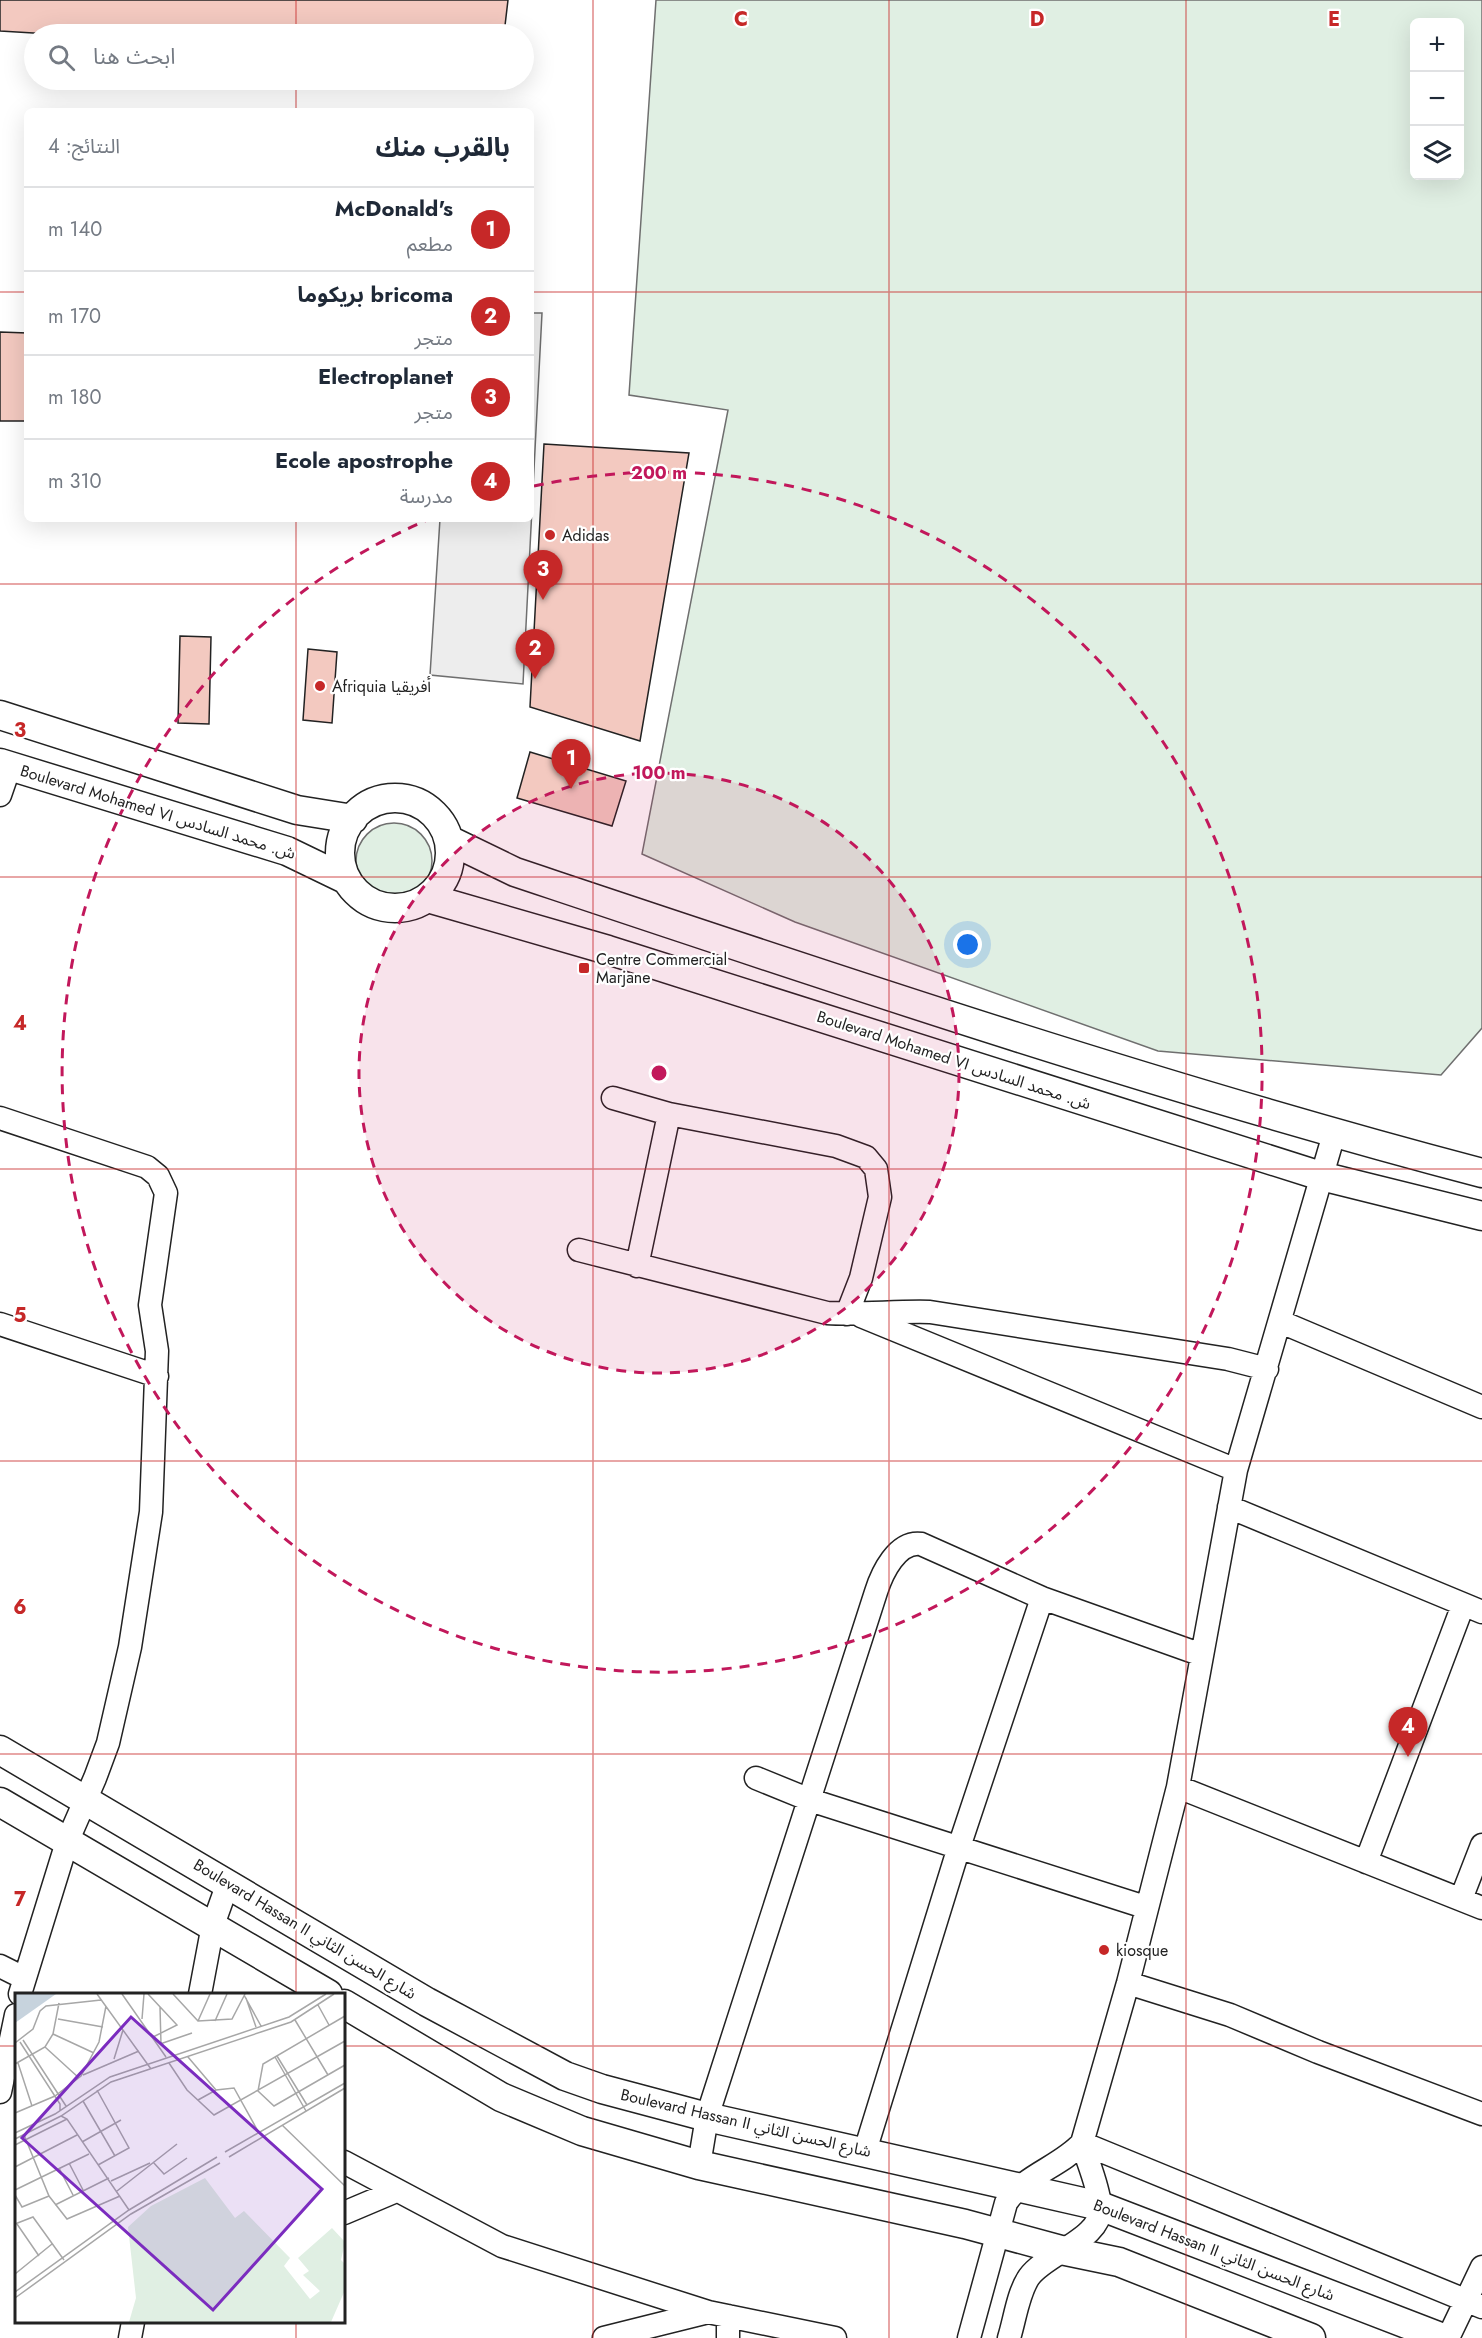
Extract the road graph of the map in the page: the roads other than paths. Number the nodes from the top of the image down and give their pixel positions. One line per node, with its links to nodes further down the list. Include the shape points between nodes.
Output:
1 (0, 715): 4 (main road, via 286,807)
2 (5, 765): 3 (street); 6 (main road, Boulevard Mohamed VI ش. محمد السادس, via 287,851)
3 (0, 795)
4 (353, 819): 5 (main road, via 358,812 384,799 400,798 416,802 437,817); 6 (main road, via 341,844 341,862)
5 (449, 840): 7 (main road, via 450,862 442,882); 8 (main road, via 515,872)
6 (348, 880): 7 (main road, via 359,894 375,904 411,906)
7 (428, 898): 9 (main road, Boulevard Mohamed VI ش. محمد السادس)
8 (620, 906): 9 (main road); 13 (main road, via 1086,1060)
9 (608, 950): 15 (main road, Boulevard Mohamed VI ش. محمد السادس)
10 (613, 1098): 11 (street)
11 (669, 1114): 18 (street); 19 (street, via 836,1146 866,1157 876,1169 880,1197)
12 (0, 1118): 23 (street, via 147,1167 159,1176 165,1193 164,1212 150,1305)
13 (1334, 1134): 14 (main road); 15 (street)
14 (1482, 1173)
15 (1321, 1176): 16 (main road, Boulevard Mohamed VI ش. محمد السادس); 20 (street)
16 (1482, 1216)
17 (579, 1250): 18 (street)
18 (637, 1266): 19 (street, via 786,1304)
19 (854, 1315): 22 (street, via 930,1312 1228,1359); 25 (street)
20 (1281, 1322): 22 (street); 24 (street)
21 (0, 1324): 23 (street)
22 (1267, 1369): 25 (street)
23 (157, 1376): 34 (street, via 151,1512 130,1647 108,1743)
24 (1482, 1407)
25 (1236, 1470): 26 (street)
26 (1229, 1507): 28 (street); 29 (street)
27 (1042, 1598): 29 (street); 33 (street, via 921,1544 908,1545 888,1564 880,1579); 38 (street)
28 (1472, 1608): 39 (street)
29 (1202, 1655): 32 (street)
30 (0, 1750): 34 (main road, Boulevard Hassan II شارع الحسن الثاني)
31 (756, 1778): 33 (street)
32 (1178, 1787): 39 (street); 42 (street)
33 (810, 1800): 38 (street); 55 (street)
34 (84, 1801): 36 (street); 40 (main road, Boulevard Hassan II شارع الحسن الثاني)
35 (0, 1802): 36 (main road)
36 (67, 1842): 44 (main road); 47 (street)
37 (1482, 1845): 41 (street)
38 (959, 1847): 42 (street); 57 (street)
39 (1366, 1862): 41 (street)
40 (228, 1883): 44 (street); 55 (main road, Boulevard Hassan II شارع الحسن الثاني, via 528,2058 602,2090)
41 (1461, 1899): 43 (street)
42 (1145, 1907): 46 (street)
43 (1482, 1908)
44 (213, 1925): 48 (street); 49 (main road)
45 (1, 1967): 47 (street)
46 (1128, 1983): 54 (street, via 1230,2015); 56 (street)
47 (22, 1986)
48 (200, 1993)
49 (325, 1993)
50 (345, 2005): 59 (main road, via 536,2114)
51 (15, 2019): 52 (street)
52 (3, 2064): 53 (street)
53 (0, 2092)
54 (1482, 2114)
55 (707, 2117): 57 (main road, Boulevard Hassan II شارع الحسن الثاني); 59 (street)
56 (1082, 2144): 60 (street, via 1070,2157); 62 (street); 67 (street)
57 (865, 2151): 60 (main road, Boulevard Hassan II شارع الحسن الثاني)
58 (345, 2163): 61 (street)
59 (699, 2165): 64 (main road)
60 (1020, 2186): 62 (main road, Boulevard Hassan II شارع الحسن الثاني); 64 (street, via 1006,2203)
61 (396, 2191): 63 (street); 68 (street, via 502,2246)
62 (1100, 2206): 65 (street, via 1092,2230); 76 (main road, Boulevard Hassan II شارع الحسن الثاني)
63 (345, 2213)
64 (997, 2232): 65 (main road); 73 (street)
65 (1061, 2250): 74 (street, via 1044,2260 1027,2279); 75 (main road, via 1119,2262)
66 (1482, 2266): 67 (street)
67 (1474, 2304): 77 (street)
68 (721, 2322): 71 (street); 72 (street)
69 (133, 2323): 70 (street)
70 (130, 2338)
71 (604, 2338)
72 (835, 2338)
73 (969, 2338)
74 (1009, 2338)
75 (1311, 2338)
76 (1443, 2338)
77 (1448, 2338)

